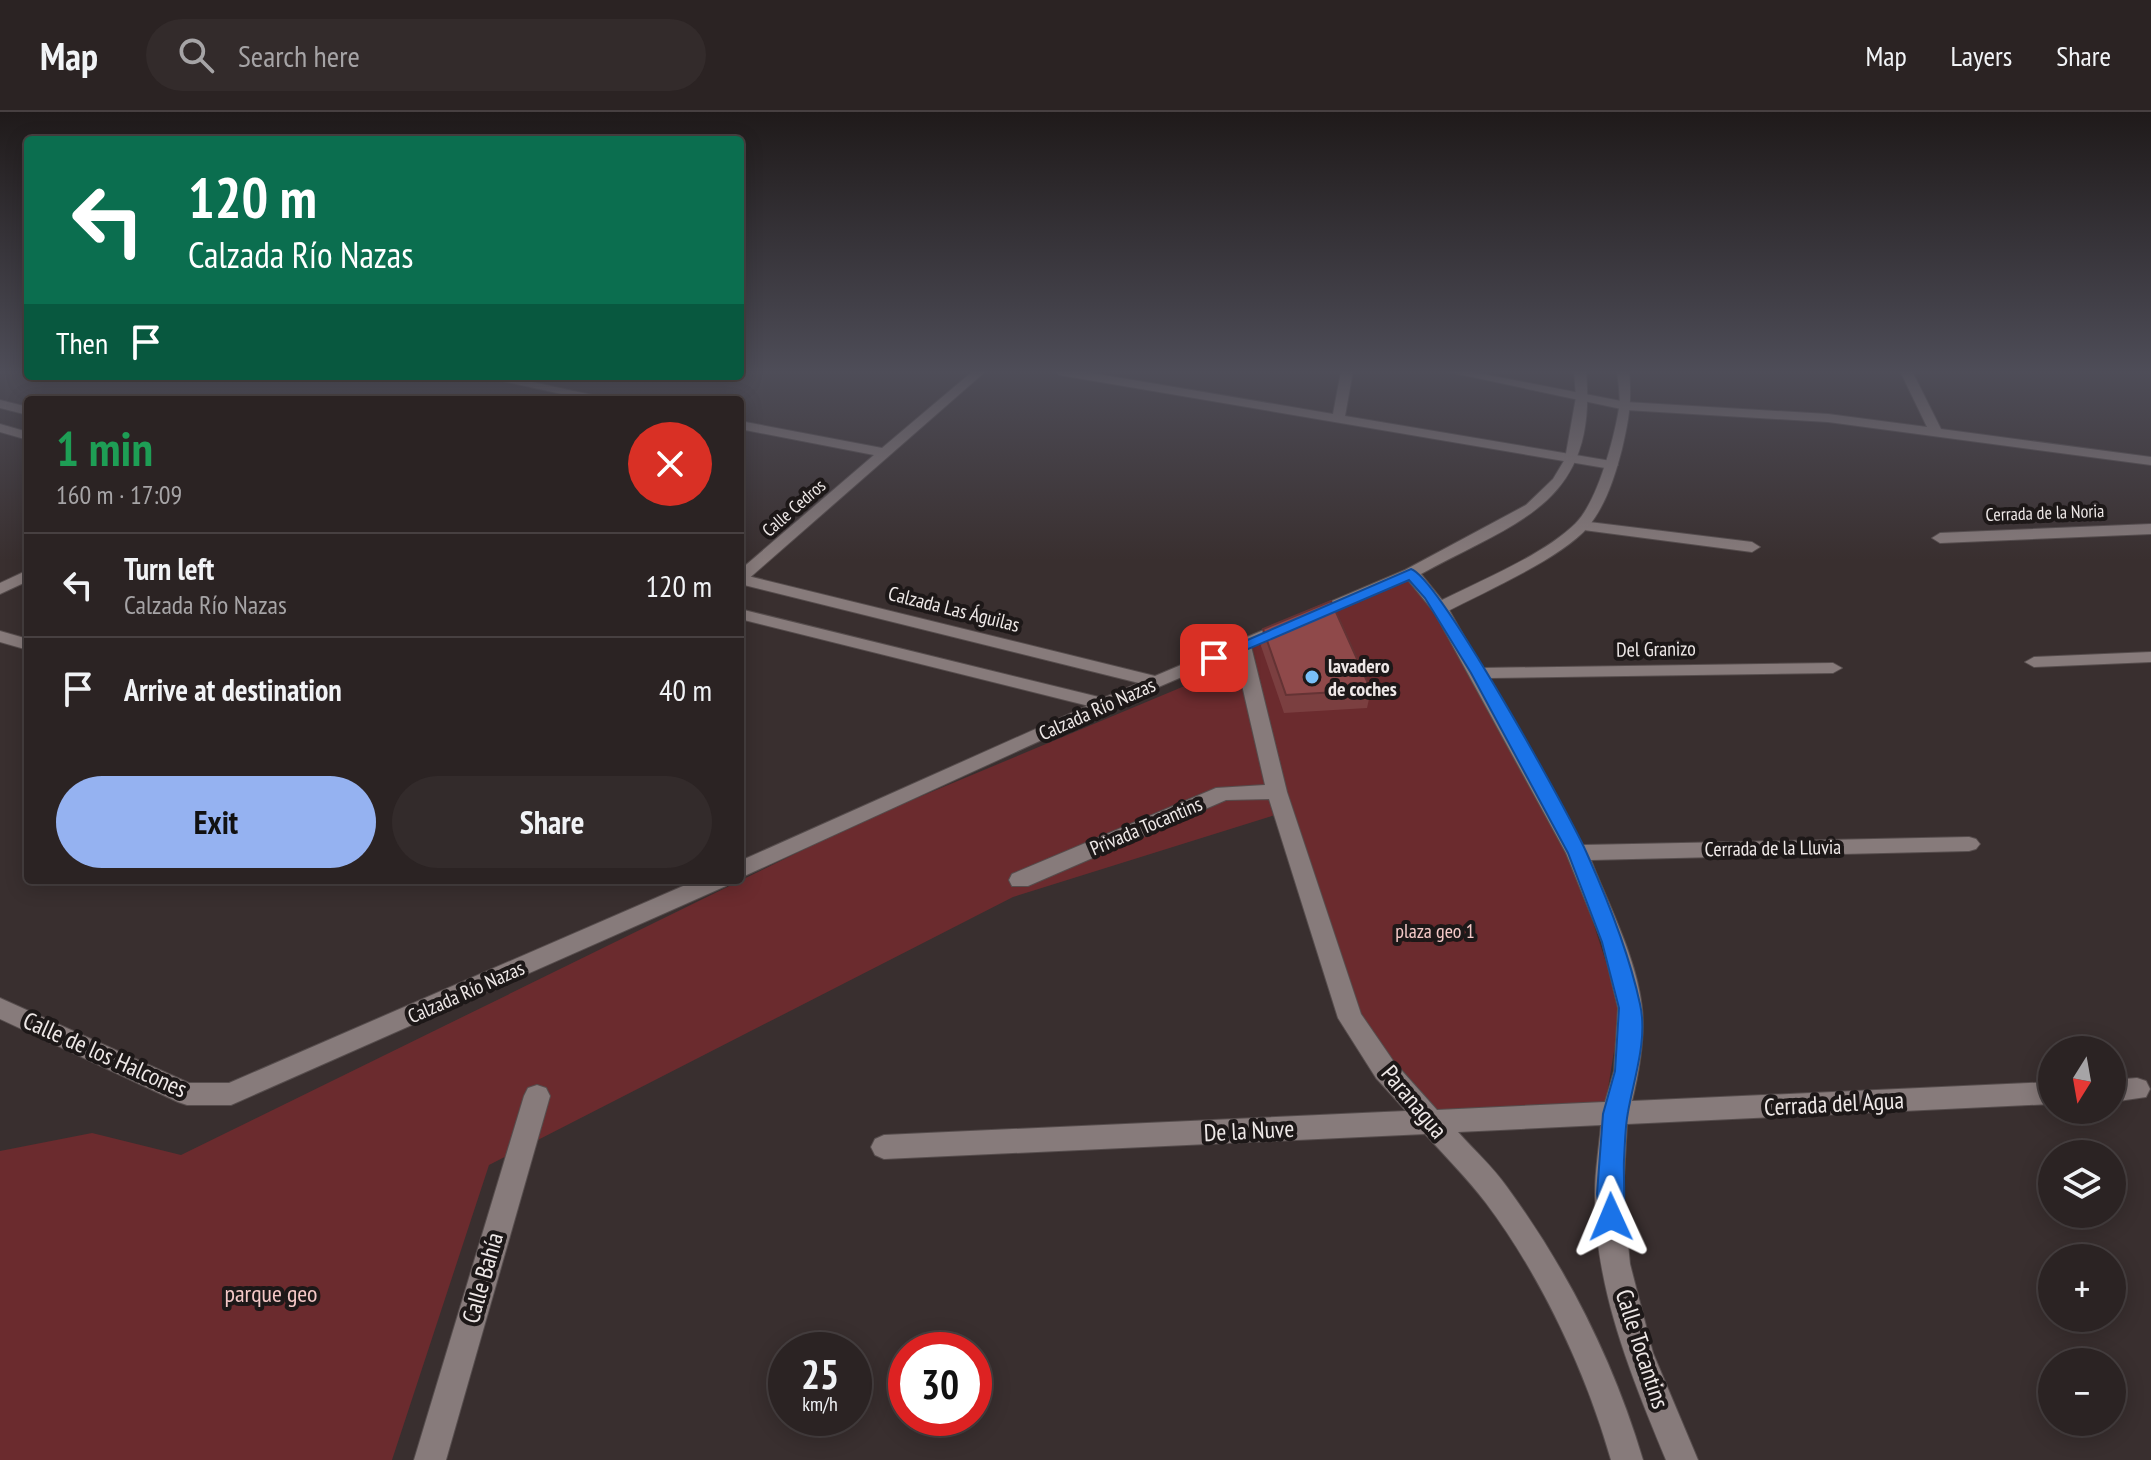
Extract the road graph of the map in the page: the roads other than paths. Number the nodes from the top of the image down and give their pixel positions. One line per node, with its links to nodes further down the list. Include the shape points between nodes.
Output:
1 (786, 434): 7 (street)
2 (906, 434): 7 (street, Calle Cedros)
3 (1421, 434): 9 (street)
4 (1576, 434): 9 (street, Calzada Río Nazas)
5 (1619, 434): 11 (street)
6 (1963, 434): 8 (street)
7 (884, 453): 18 (street, Calle Cedros)
8 (2127, 457): 10 (street); 12 (street)
9 (1572, 459): 11 (street); 17 (street, Calzada Río Nazas, via 1559,481 1531,508)
10 (2151, 461)
11 (1611, 465): 13 (street)
12 (2151, 476)
13 (1581, 526): 16 (street); 22 (street, via 1535,559)
14 (2151, 529): 15 (street, Cerrada de la Noria)
15 (1940, 538)
16 (1752, 547)
17 (1411, 573): 22 (street, Calle Tocantins); 26 (street, Calzada Río Nazas)
18 (744, 575)
19 (24, 577): 21 (street)
20 (744, 579): 31 (street, Calzada Las Águilas)
21 (0, 589)
22 (1440, 608): 30 (street, Calle Tocantins)
23 (744, 615): 32 (street)
24 (0, 636): 25 (street)
25 (24, 644)
26 (1242, 646): 31 (street, Calzada Río Nazas); 33 (street, Paranagua)
27 (2151, 657): 28 (street)
28 (2034, 662)
29 (1833, 668): 30 (street, Del Granizo)
30 (1479, 673): 35 (street, Calle Tocantins)
31 (1158, 682): 32 (street, Calzada Río Nazas)
32 (1105, 704): 36 (street, Calzada Río Nazas)
33 (1277, 792): 37 (street, Privada Tocantins, via 1223,793); 44 (street, Paranagua, via 1350,1018)
34 (1969, 844): 35 (street, Cerrada de la Lluvia)
35 (1577, 853): 43 (street, Calle Tocantins, via 1613,942 1630,1008 1627,1071)
36 (744, 868)
37 (1020, 880)
38 (709, 884): 42 (street, Calzada Río Nazas, via 259,1085)
39 (0, 1008): 42 (street, Calle de los Halcones, via 179,1091)
40 (2038, 1094): 43 (street, Cerrada del Agua)
41 (537, 1096): 46 (street, Calle Bahía)
42 (211, 1097)
43 (1615, 1114): 44 (street, De la Nuve); 48 (street, Calle Tocantins, via 1609,1194 1616,1264 1638,1353)
44 (1430, 1122): 45 (street, De la Nuve); 47 (street, Paranagua, via 1496,1194 1558,1291 1611,1406)
45 (884, 1147)
46 (430, 1460)
47 (1627, 1460)
48 (1682, 1460)

